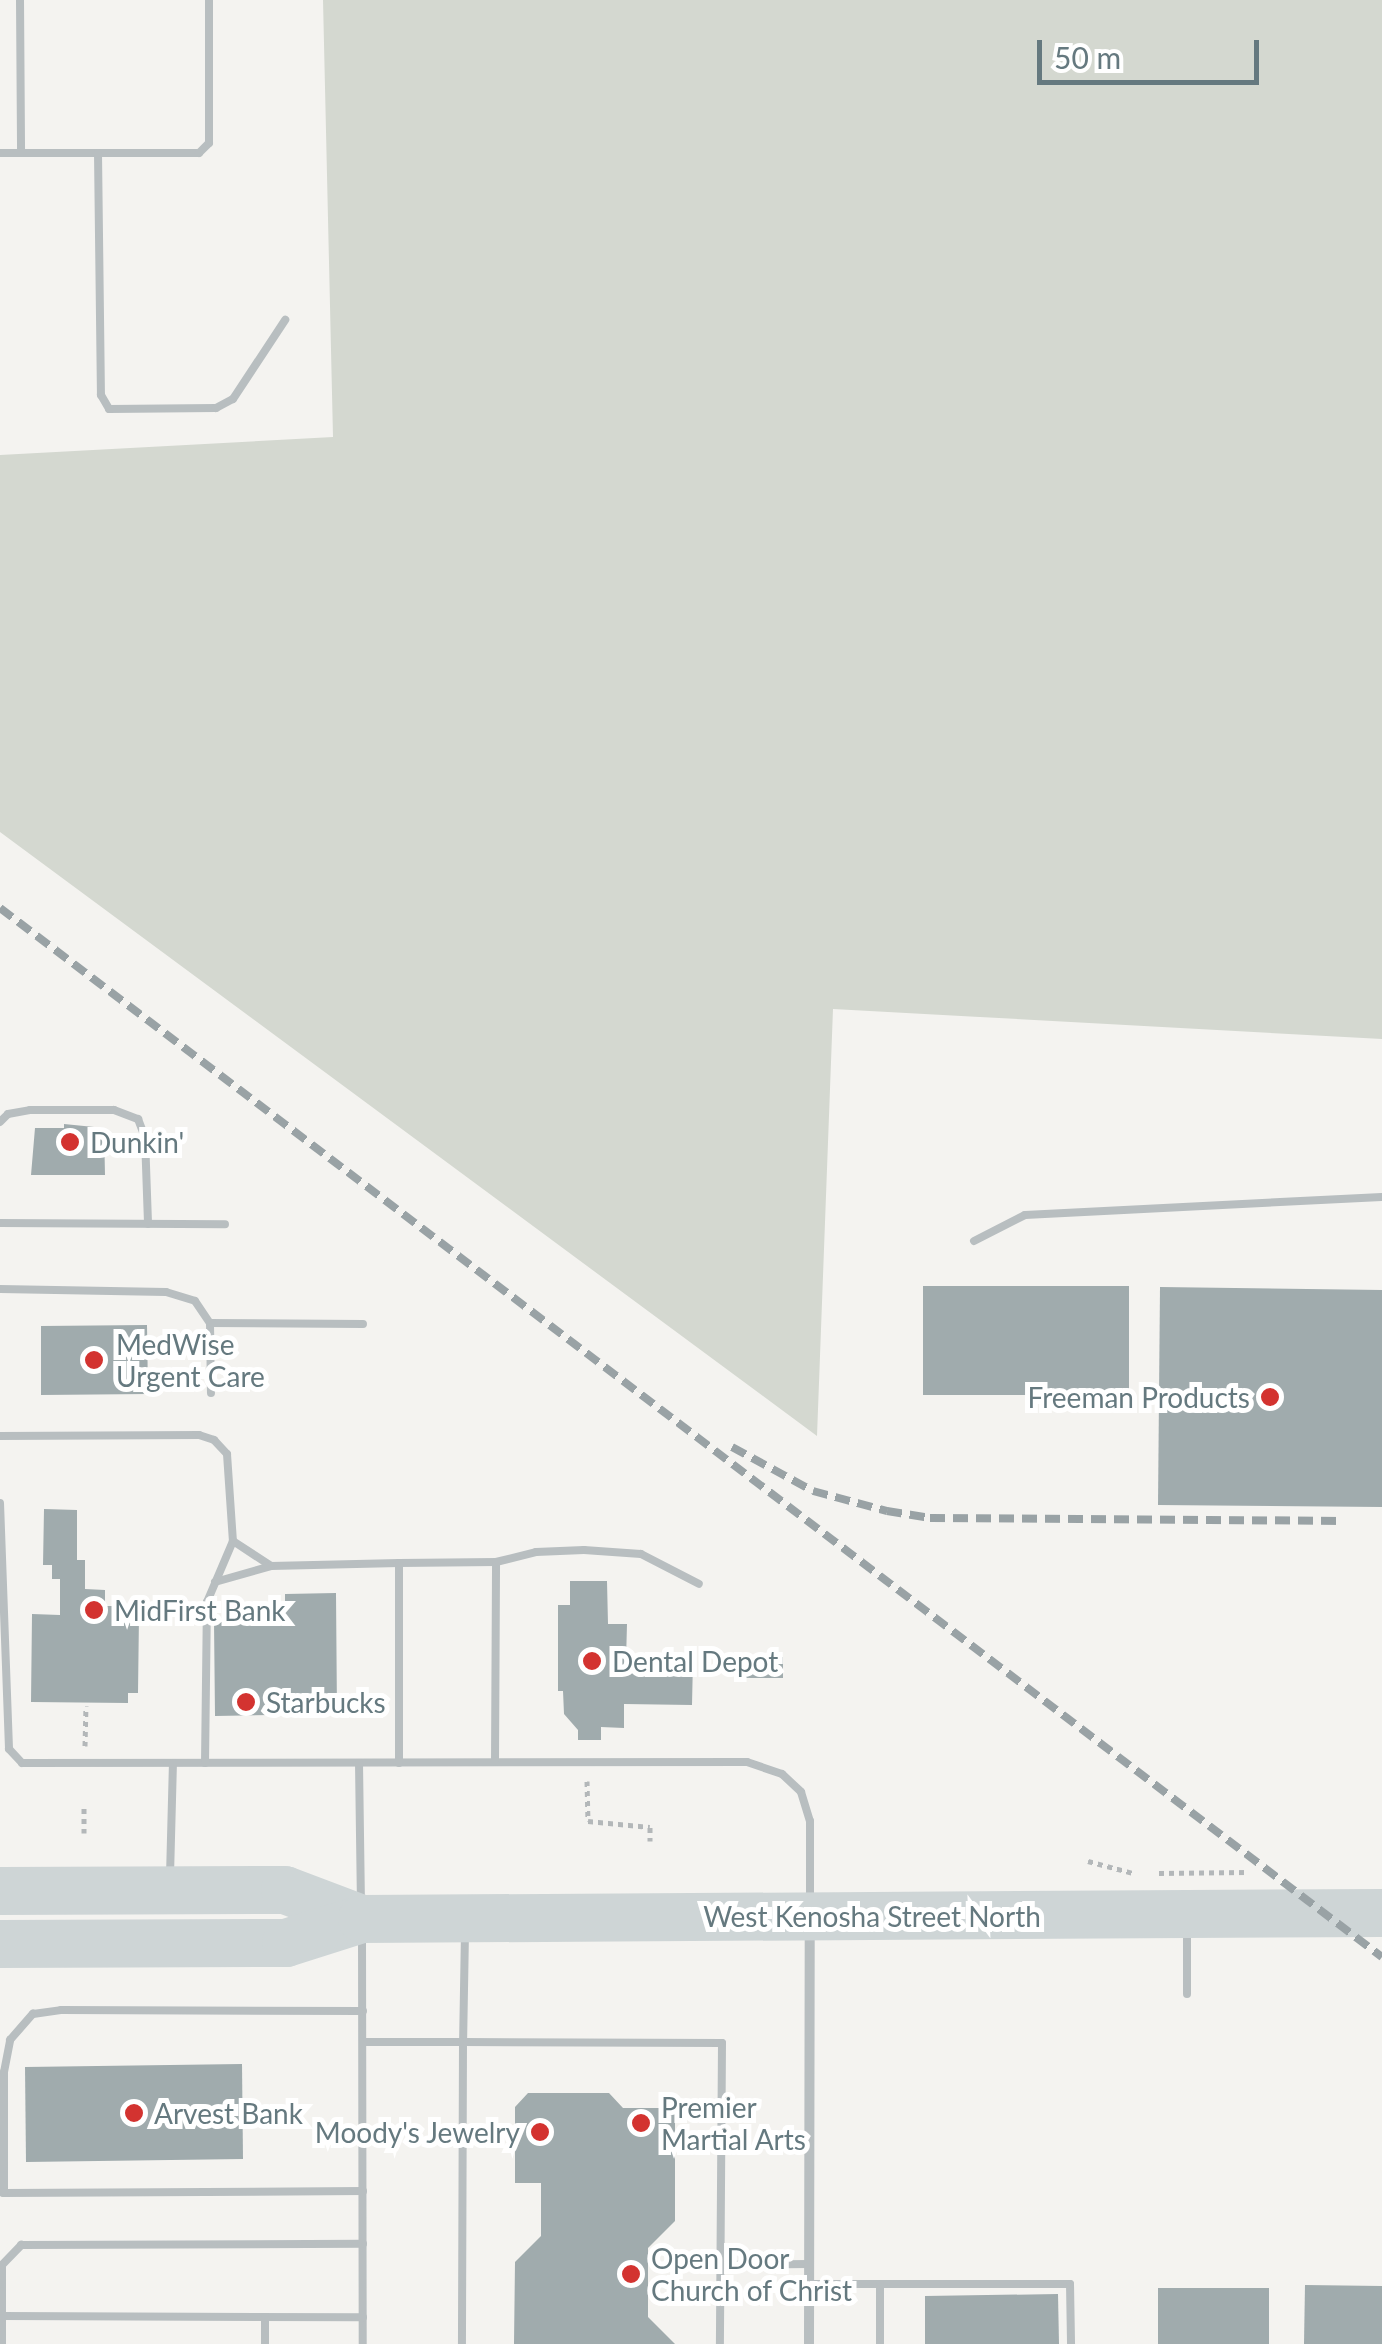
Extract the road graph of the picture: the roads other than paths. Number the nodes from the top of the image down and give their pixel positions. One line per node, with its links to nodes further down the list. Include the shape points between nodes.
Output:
1 (20, 0): 4 (lane)
2 (209, 0): 5 (lane, via 209,143 199,153)
3 (0, 153): 4 (lane)
4 (21, 153): 5 (lane)
5 (98, 153): 6 (lane, via 101,396 109,409 216,408 233,399)
6 (285, 320)
7 (0, 1122): 10 (lane, via 30,1110 114,1110 138,1119 145,1137)
8 (1382, 1197): 12 (lane, via 1025,1215)
9 (0, 1223): 10 (lane)
10 (148, 1224): 11 (lane)
11 (225, 1224)
12 (974, 1242)
13 (0, 1289): 14 (lane, via 166,1292 196,1301)
14 (210, 1323): 15 (lane); 16 (lane)
15 (362, 1324)
16 (211, 1393)
17 (0, 1436): 19 (lane, via 214,1440 231,1468)
18 (0, 1502): 26 (lane, via 9,1749 22,1763)
19 (233, 1541): 22 (lane); 23 (lane)
20 (496, 1562): 21 (lane); 24 (lane, via 536,1552 642,1554); 25 (lane)
21 (399, 1563): 22 (lane); 29 (lane)
22 (271, 1566): 23 (lane)
23 (215, 1582): 27 (lane, via 206,1602)
24 (699, 1584)
25 (495, 1762): 29 (lane); 34 (lane, via 747,1762 782,1774 800,1792 810,1821)
26 (173, 1763): 27 (lane); 30 (lane)
27 (205, 1763): 28 (lane)
28 (358, 1763): 29 (lane); 35 (lane)
29 (399, 1763)
30 (170, 1890): 31 (main road, West Kenosha Street North); 35 (main road, West Kenosha Street North, via 285,1890)
31 (0, 1892)
32 (1382, 1912): 33 (main road, West Kenosha Street North)
33 (1187, 1914): 34 (main road, West Kenosha Street North); 38 (lane)
34 (810, 1916): 36 (main road, West Kenosha Street North); 45 (street)
35 (362, 1918): 36 (main road, West Kenosha Street North); 37 (main road, West Kenosha Street North, via 286,1942); 39 (lane)
36 (465, 1918): 41 (lane)
37 (0, 1944)
38 (1187, 1994)
39 (363, 2012): 40 (lane); 43 (lane, via 34,2014 10,2040 4,2072)
40 (363, 2042): 41 (lane); 42 (lane)
41 (463, 2042): 46 (lane, via 722,2043); 55 (lane)
42 (363, 2191): 43 (lane); 44 (lane)
43 (2, 2193)
44 (363, 2244): 49 (lane, via 21,2245 2,2266); 51 (lane)
45 (809, 2264): 46 (lane); 47 (street)
46 (719, 2265): 56 (lane)
47 (808, 2284): 48 (lane); 57 (street)
48 (880, 2284): 58 (lane); 59 (lane, via 1070,2284)
49 (2, 2316): 50 (lane); 52 (lane)
50 (265, 2317): 51 (lane); 53 (lane)
51 (363, 2318): 54 (lane)
52 (2, 2344)
53 (265, 2344)
54 (364, 2344)
55 (462, 2344)
56 (720, 2344)
57 (809, 2344)
58 (880, 2344)
59 (1071, 2344)

